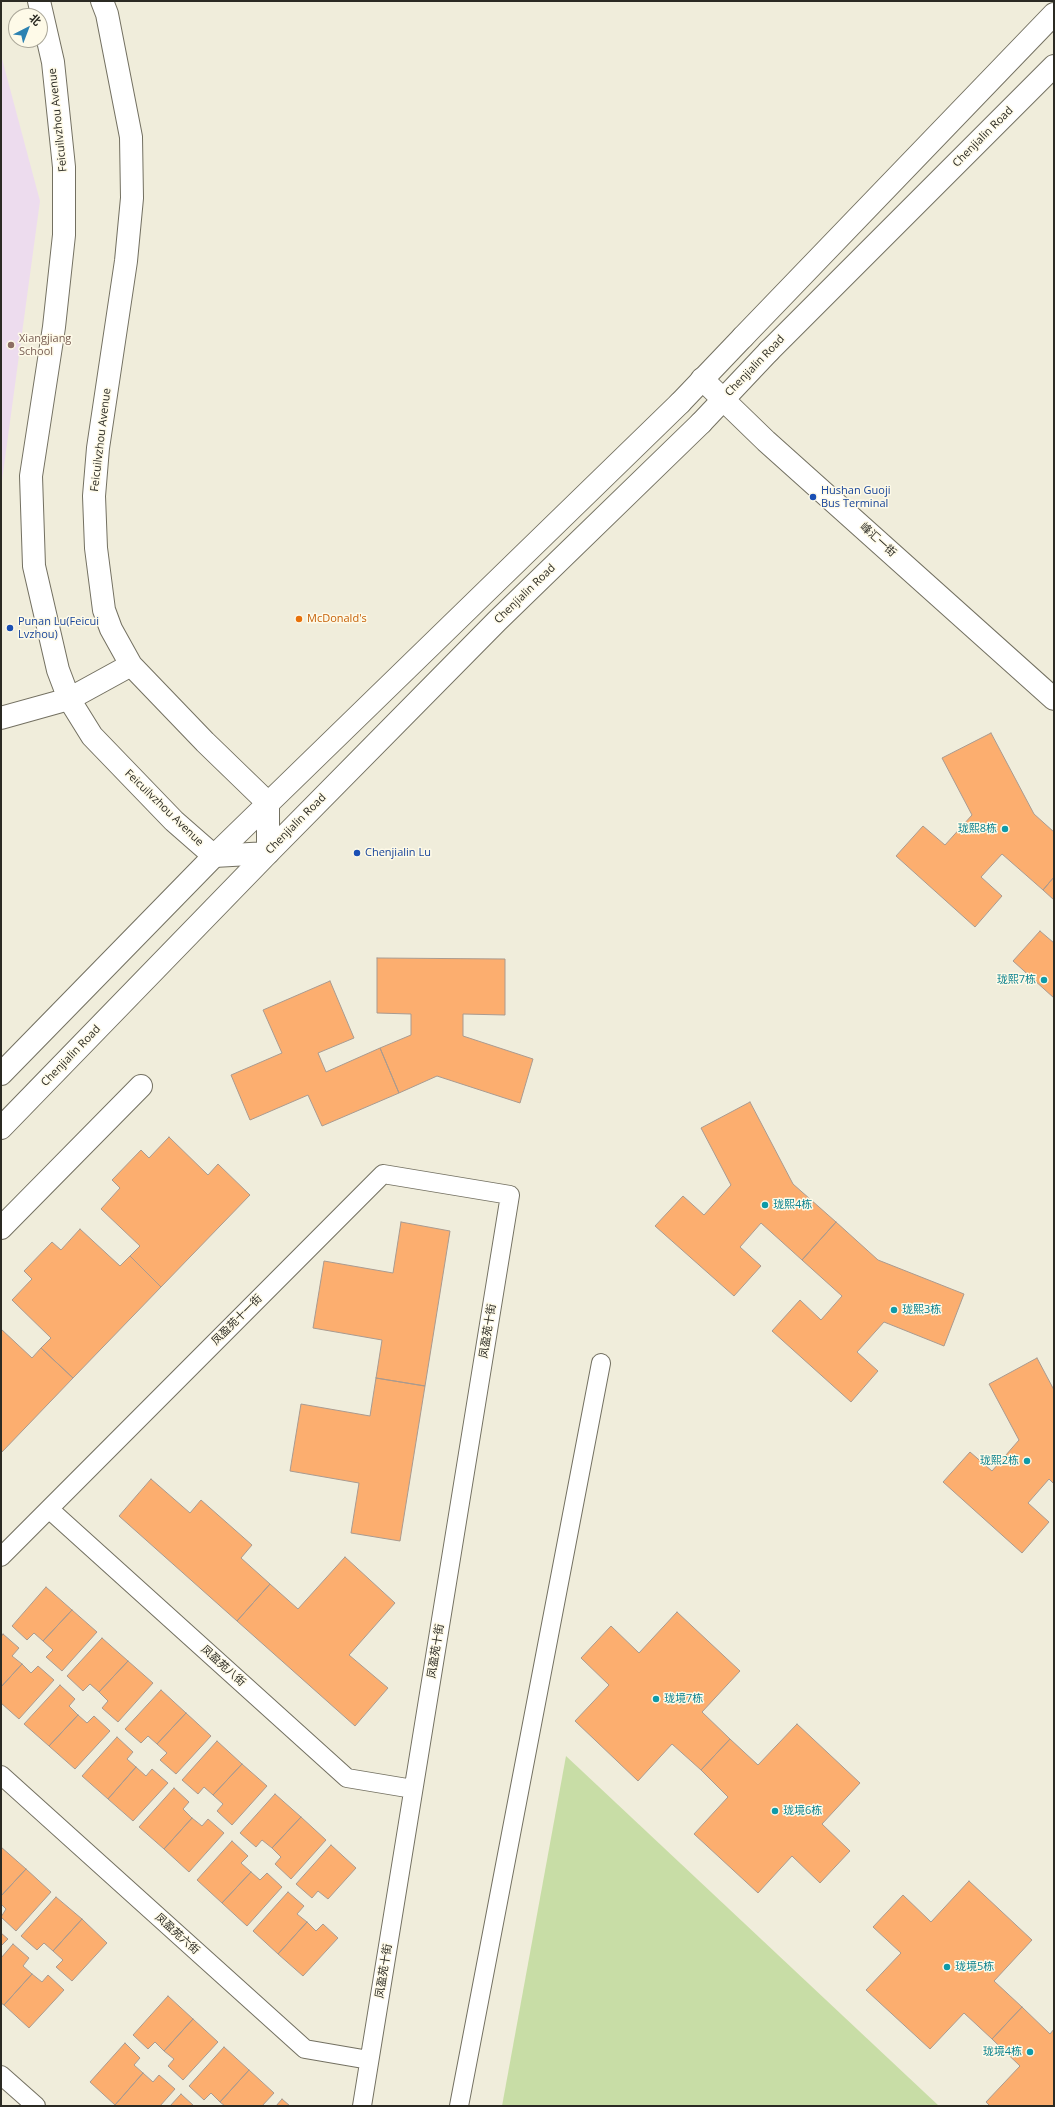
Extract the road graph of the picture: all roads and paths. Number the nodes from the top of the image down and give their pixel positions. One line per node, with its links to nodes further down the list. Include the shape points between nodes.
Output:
1 (39, 1): 8 (street, Feicuilvzhou Avenue, via 53,62 64,167 64,220 54,327 31,476 34,566 58,670)
2 (102, 1): 7 (street, Feicuilvzhou Avenue, via 107,14 131,137 132,198 126,261 98,448 94,496 96,548 104,610 111,629)
3 (1054, 14): 5 (street)
4 (1054, 66): 6 (street, Chenjialin Road)
5 (702, 379): 6 (street, 峰汇一街); 11 (street, via 680,404)
6 (723, 399): 9 (street, 峰汇一街); 12 (street, Chenjialin Road, via 497,621)
7 (131, 665): 8 (street); 11 (street, Feicuilvzhou Avenue)
8 (69, 699): 10 (street); 13 (street, Feicuilvzhou Avenue, via 92,736 174,821)
9 (1054, 699)
10 (1, 718)
11 (268, 803): 12 (street); 13 (street)
12 (268, 853): 13 (street); 16 (street, Chenjialin Road)
13 (214, 856): 14 (street)
14 (1, 1074)
15 (141, 1086): 18 (street)
16 (1, 1128)
17 (510, 1195): 20 (lane, 凤盈苑十一街, via 383,1174); 23 (lane, 凤盈苑十街)
18 (1, 1228)
19 (602, 1363): 28 (lane)
20 (49, 1509): 21 (lane, 凤盈苑十一街); 23 (lane, 凤盈苑八街, via 347,1778)
21 (1, 1557)
22 (1, 1775): 24 (lane, 凤盈苑六街, via 305,2049)
23 (413, 1789): 24 (lane, 凤盈苑十街)
24 (369, 2060): 27 (lane, 凤盈苑十街)
25 (1, 2075): 26 (lane)
26 (36, 2106)
27 (362, 2106)
28 (459, 2106)

